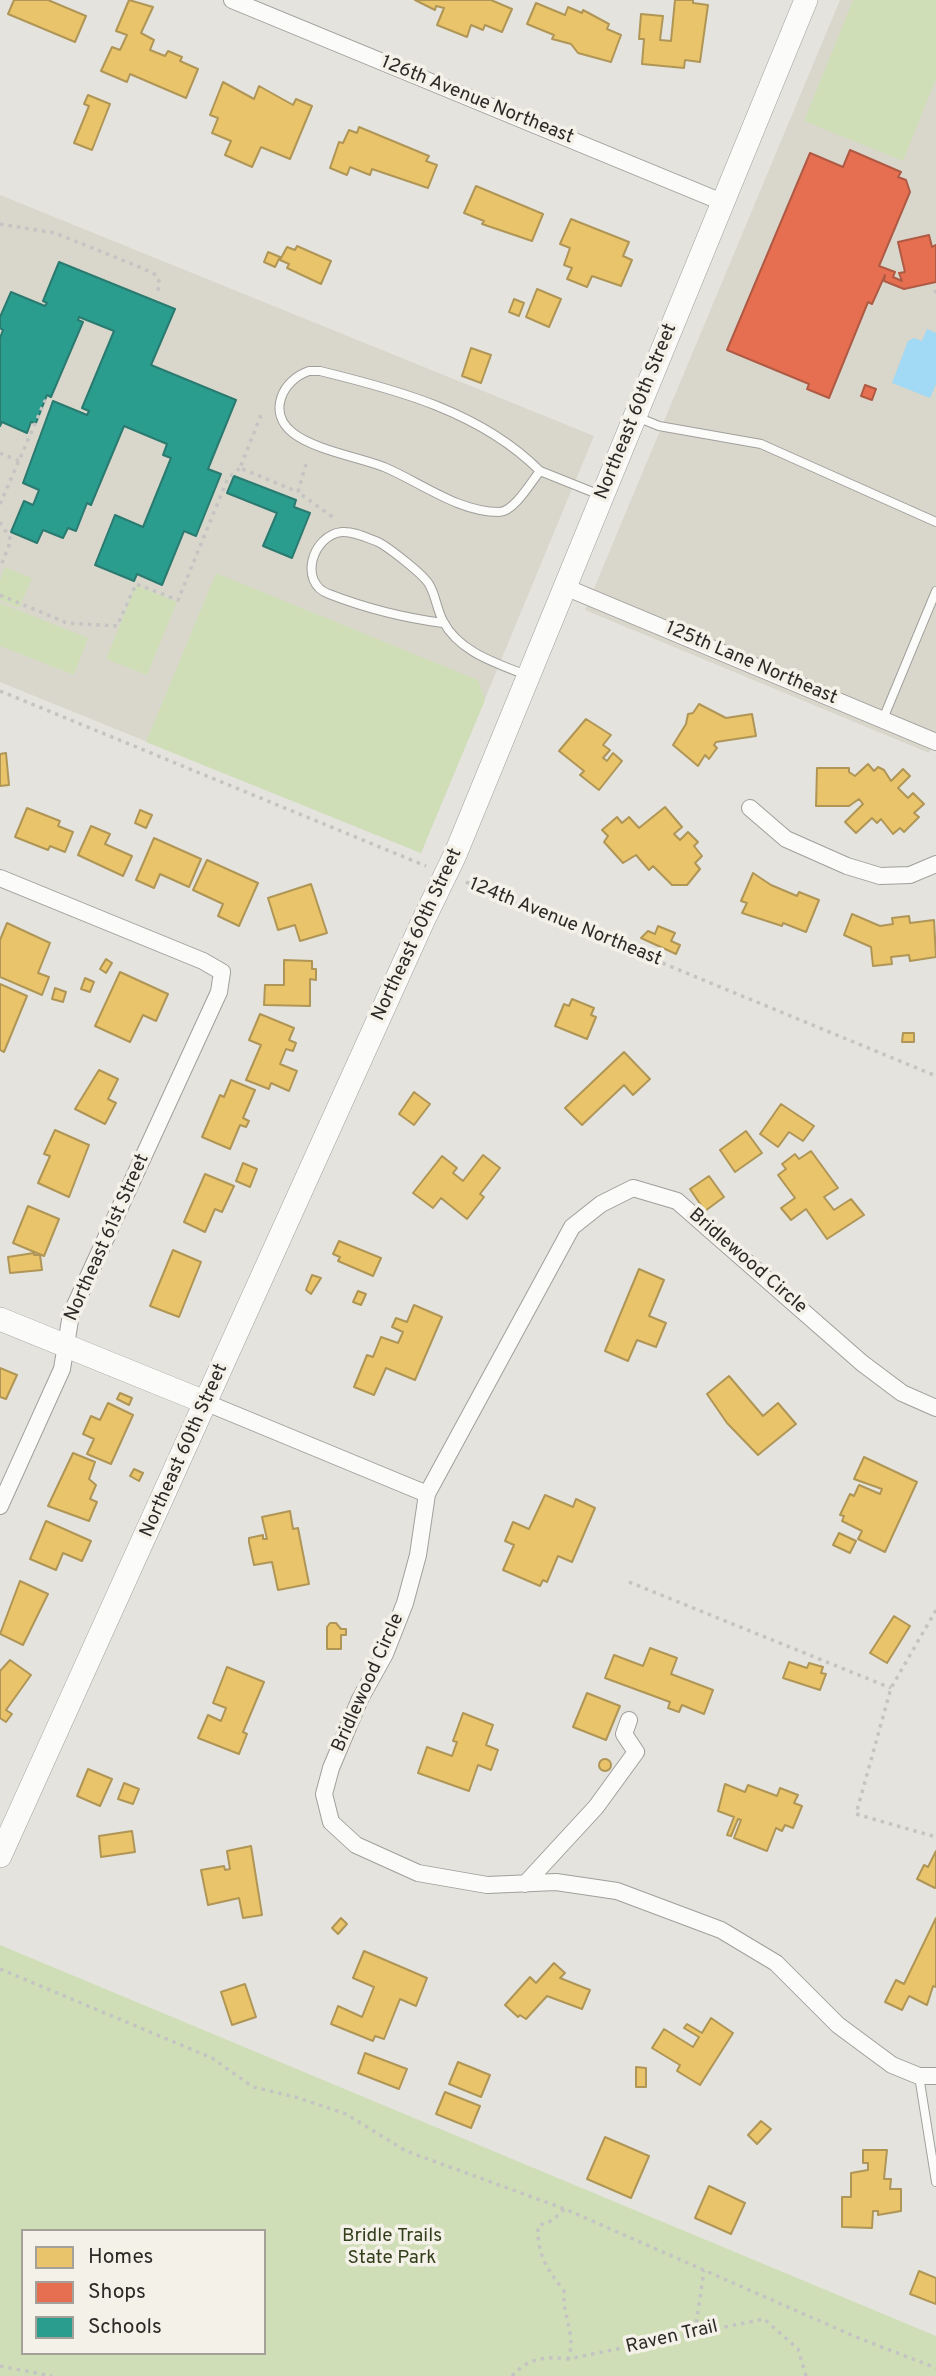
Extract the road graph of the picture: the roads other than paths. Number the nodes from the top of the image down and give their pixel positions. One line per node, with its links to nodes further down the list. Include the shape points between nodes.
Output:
1 (232, 0): 3 (street, 126th Avenue Northeast)
2 (806, 0): 3 (street, Northeast 60th Street)
3 (722, 202): 4 (street, Northeast 60th Street)
4 (635, 416): 6 (street, Northeast 60th Street); 7 (lane, via 659,426 761,444)
5 (540, 471): 5 (lane, via 477,423 393,389 309,371 282,391 280,413 292,432 384,467 462,505 501,512 509,509); 6 (lane)
6 (603, 496): 8 (street, Northeast 60th Street)
7 (936, 522)
8 (565, 587): 11 (street, Northeast 60th Street); 12 (street, 125th Lane Northeast)
9 (936, 592): 12 (lane)
10 (443, 623): 10 (lane, via 429,583 381,543 339,532 320,543 314,553 313,575 326,593 417,620); 11 (lane, via 474,654)
11 (528, 676): 19 (street, Northeast 60th Street, via 447,875)
12 (883, 719): 13 (street, 125th Lane Northeast)
13 (936, 742)
14 (750, 808): 15 (street, via 786,839 880,876 911,875)
15 (936, 864)
16 (0, 878): 18 (street, Northeast 61st Street, via 222,972 219,992 71,1314)
17 (0, 1320): 18 (street)
18 (65, 1346): 19 (street); 22 (street, Northeast 61st Street, via 61,1369)
19 (207, 1403): 21 (street); 24 (street, Northeast 60th Street)
20 (936, 1408): 21 (street, Bridlewood Circle, via 902,1393 862,1363 677,1201 633,1188 601,1204 572,1227)
21 (427, 1494): 25 (street, Bridlewood Circle, via 405,1603 331,1768 324,1794 331,1822 356,1845 418,1873 487,1885)
22 (0, 1506)
23 (629, 1720): 25 (street, via 624,1734 636,1752 596,1807)
24 (0, 1856)
25 (525, 1884): 26 (street, Bridlewood Circle, via 555,1882 617,1891 721,1930 776,1963 838,2025 892,2066)
26 (928, 2076): 27 (lane)
27 (936, 2182)

